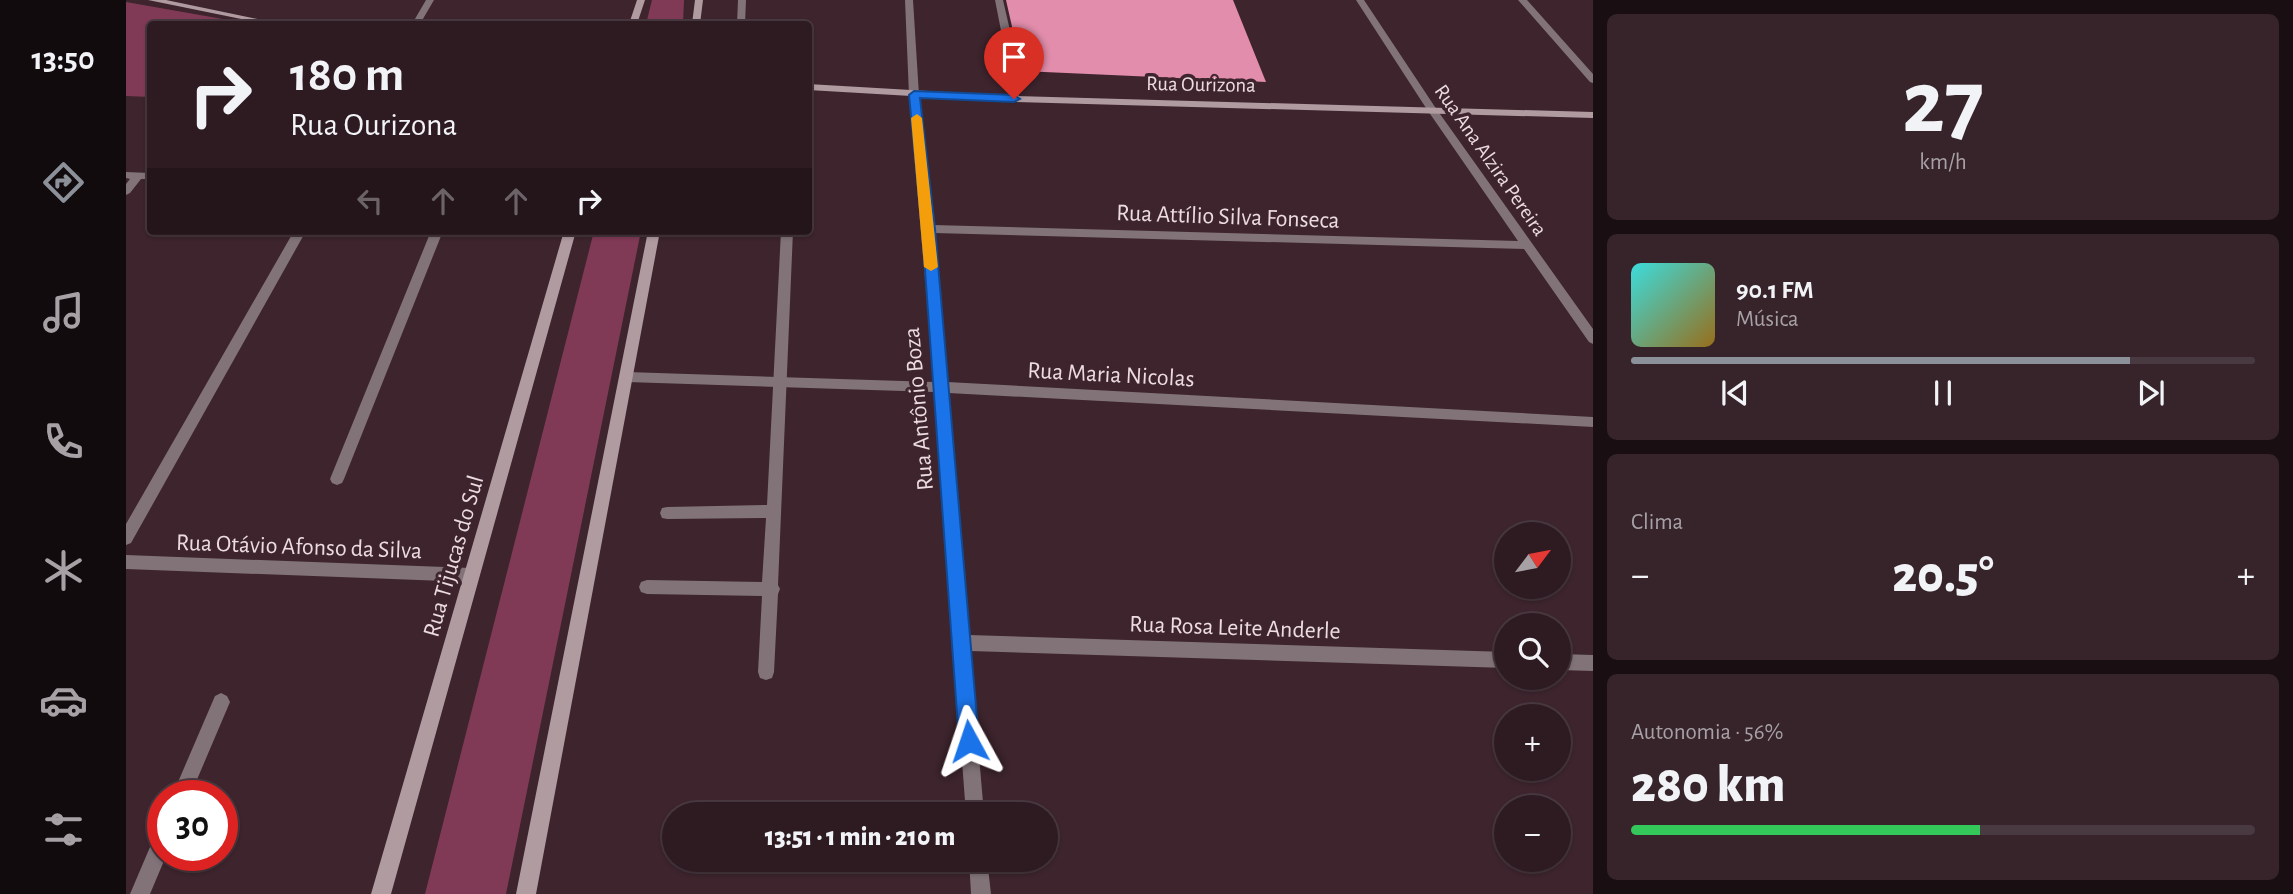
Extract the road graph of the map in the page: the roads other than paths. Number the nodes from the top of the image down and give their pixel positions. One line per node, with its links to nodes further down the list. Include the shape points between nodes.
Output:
1 (152, 0): 10 (main road)
2 (430, 0): 11 (street)
3 (641, 0): 12 (main road)
4 (699, 0): 13 (main road)
5 (742, 0): 14 (street)
6 (909, 0): 17 (street, Rua Antônio Boza)
7 (999, 0): 18 (street, via 1012,61)
8 (1360, 0): 19 (street, Rua Ana Alzira Pereira)
9 (1522, 0): 15 (street)
10 (260, 21)
11 (418, 21)
12 (634, 21)
13 (696, 21)
14 (738, 21)
15 (1593, 80)
16 (812, 87): 17 (main road, Rua Ourizona)
17 (914, 95): 18 (main road, Rua Ourizona); 23 (street, Rua Antônio Boza)
18 (1014, 99): 19 (main road, Rua Ourizona)
19 (1431, 108): 20 (main road, Rua Ourizona); 29 (street, Rua Ana Alzira Pereira)
20 (1593, 115)
21 (132, 175): 22 (street)
22 (126, 191)
23 (928, 229): 29 (street, Rua Attílio Silva Fonseca); 33 (street, Rua Antônio Boza)
24 (298, 235): 38 (street)
25 (435, 235): 35 (street)
26 (569, 235): 40 (main road, Rua Tijucas do Sul)
27 (653, 235): 31 (main road)
28 (787, 235): 32 (street)
29 (1526, 245): 30 (street, Rua Ana Alzira Pereira)
30 (1593, 339)
31 (627, 377): 32 (street, Rua Maria Nicolas); 55 (main road)
32 (780, 382): 33 (street, Rua Maria Nicolas); 36 (street)
33 (941, 387): 34 (street, Rua Maria Nicolas); 43 (street, Rua Antônio Boza)
34 (1593, 422)
35 (337, 479)
36 (775, 511): 37 (street); 42 (street)
37 (667, 513)
38 (126, 538)
39 (126, 562): 40 (street, Rua Otávio Afonso da Silva)
40 (471, 575): 54 (main road, Rua Tijucas do Sul)
41 (647, 587): 42 (street)
42 (772, 589): 47 (street)
43 (961, 643): 44 (street, Rua Rosa Leite Anderle); 50 (street, Rua Antônio Boza)
44 (1494, 660)
45 (1571, 662): 46 (street)
46 (1593, 663)
47 (766, 672)
48 (220, 702): 49 (street)
49 (188, 780)
50 (974, 802)
51 (150, 871): 53 (street)
52 (979, 872): 56 (street)
53 (140, 894)
54 (381, 894)
55 (526, 894)
56 (981, 894)

